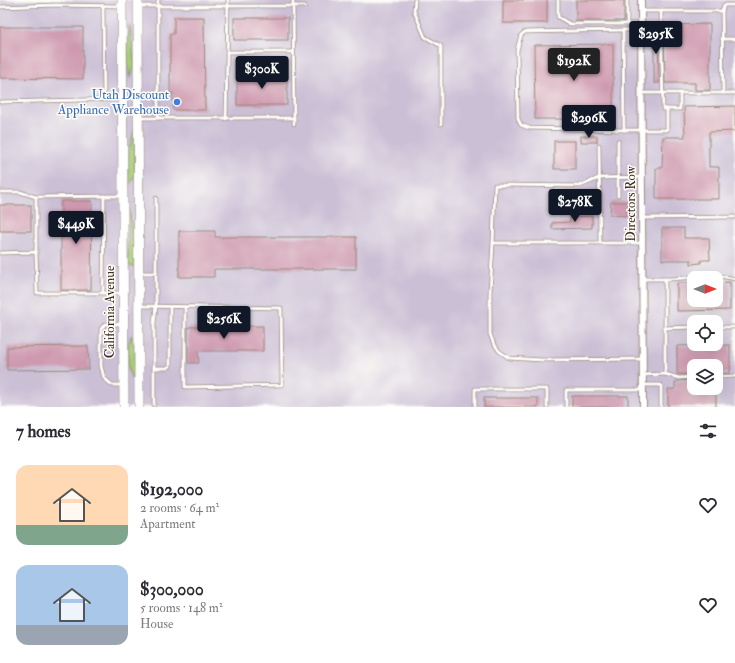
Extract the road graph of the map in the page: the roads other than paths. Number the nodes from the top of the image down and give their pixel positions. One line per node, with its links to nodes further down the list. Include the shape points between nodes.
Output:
1 (158, 0): 12 (lane)
2 (228, 0): 13 (lane)
3 (294, 0): 14 (lane)
4 (415, 0): 42 (lane, via 414,11 425,37 441,46)
5 (558, 0): 20 (lane, via 558,17 570,24)
6 (627, 0): 20 (lane)
7 (641, 0): 17 (street, Directors Row)
8 (122, 3): 9 (main road); 11 (lane); 34 (main road, California Avenue)
9 (138, 3): 12 (lane); 35 (main road)
10 (735, 5): 19 (lane, via 724,5)
11 (102, 6): 16 (lane); 32 (lane)
12 (158, 6): 13 (lane); 38 (lane)
13 (228, 6): 14 (lane); 25 (lane)
14 (294, 6): 15 (lane); 26 (lane)
15 (305, 6)
16 (0, 7)
17 (642, 11): 18 (lane); 21 (street, Directors Row)
18 (662, 11): 19 (lane); 28 (lane)
19 (722, 11): 23 (lane)
20 (627, 24): 21 (lane)
21 (642, 27): 22 (lane); 27 (street, Directors Row)
22 (623, 30): 43 (lane); 43 (lane, via 525,32 521,34 517,50 518,119 521,125 529,128)
23 (722, 39): 24 (lane); 30 (lane)
24 (735, 39)
25 (227, 52): 26 (lane); 39 (lane)
26 (294, 52): 40 (lane)
27 (642, 92): 28 (lane); 44 (street, Directors Row)
28 (662, 93): 29 (lane); 36 (lane, via 663,109)
29 (680, 93): 30 (lane); 36 (lane, via 680,109)
30 (723, 93): 31 (lane)
31 (735, 93)
32 (104, 100): 33 (lane); 34 (lane)
33 (0, 102)
34 (123, 103): 35 (main road); 53 (main road, California Avenue)
35 (138, 108): 37 (main road)
36 (667, 109): 44 (lane, via 667,130)
37 (138, 118): 38 (lane); 54 (main road)
38 (158, 118): 39 (lane)
39 (226, 118): 40 (lane)
40 (294, 118): 41 (lane)
41 (294, 124)
42 (441, 124)
43 (624, 130): 44 (lane)
44 (642, 130): 49 (street, Directors Row)
45 (618, 141): 48 (lane)
46 (599, 145): 47 (lane)
47 (600, 178): 48 (lane); 59 (lane, via 580,186 495,185); 60 (lane)
48 (618, 178): 49 (lane); 55 (lane)
49 (642, 178): 58 (street, Directors Row)
50 (0, 192): 51 (lane, via 20,192)
51 (36, 196): 52 (lane); 62 (lane)
52 (104, 196): 53 (lane); 70 (lane)
53 (123, 196): 54 (main road); 71 (main road, California Avenue)
54 (138, 196): 64 (main road)
55 (618, 196)
56 (156, 198): 65 (lane)
57 (735, 217): 58 (lane)
58 (642, 218): 61 (street, Directors Row)
59 (493, 243): 60 (lane); 82 (lane, via 490,334 499,351 509,358 542,360)
60 (600, 243): 61 (lane)
61 (642, 243): 67 (street, Directors Row)
62 (36, 252): 63 (lane); 70 (lane, via 37,293)
63 (0, 253)
64 (139, 273): 65 (lane); 69 (main road)
65 (156, 273): 73 (lane)
66 (735, 278): 68 (lane, via 724,276)
67 (642, 279): 68 (lane); 82 (street, Directors Row)
68 (665, 279): 81 (lane)
69 (139, 292): 71 (main road); 72 (main road)
70 (103, 293): 71 (lane)
71 (123, 293): 76 (main road, California Avenue)
72 (139, 306): 73 (lane); 77 (main road)
73 (156, 306): 74 (lane); 83 (lane)
74 (170, 307): 75 (lane); 83 (lane, via 170,366)
75 (185, 307): 75 (lane, via 281,308 282,385 185,387)
76 (123, 324): 77 (main road); 89 (main road, California Avenue); 89 (lane, via 105,324 101,329 101,366 104,378 112,385)
77 (139, 324): 90 (main road)
78 (687, 327): 81 (lane)
79 (723, 327): 80 (lane)
80 (735, 327)
81 (665, 328): 85 (lane)
82 (643, 359): 84 (street, Directors Row)
83 (154, 368): 92 (lane)
84 (643, 374): 85 (lane); 91 (street, Directors Row)
85 (665, 374): 87 (lane)
86 (735, 376): 88 (lane)
87 (687, 377)
88 (723, 377)
89 (124, 385): 90 (main road); 93 (main road, California Avenue)
90 (139, 385): 94 (main road)
91 (643, 387): 97 (lane, via 566,390); 98 (street, Directors Row); 99 (lane, via 661,385)
92 (154, 405)
93 (124, 407)
94 (139, 407)
95 (475, 407): 96 (lane, via 475,389 547,389)
96 (547, 407)
97 (566, 407)
98 (643, 407)
99 (661, 407)

